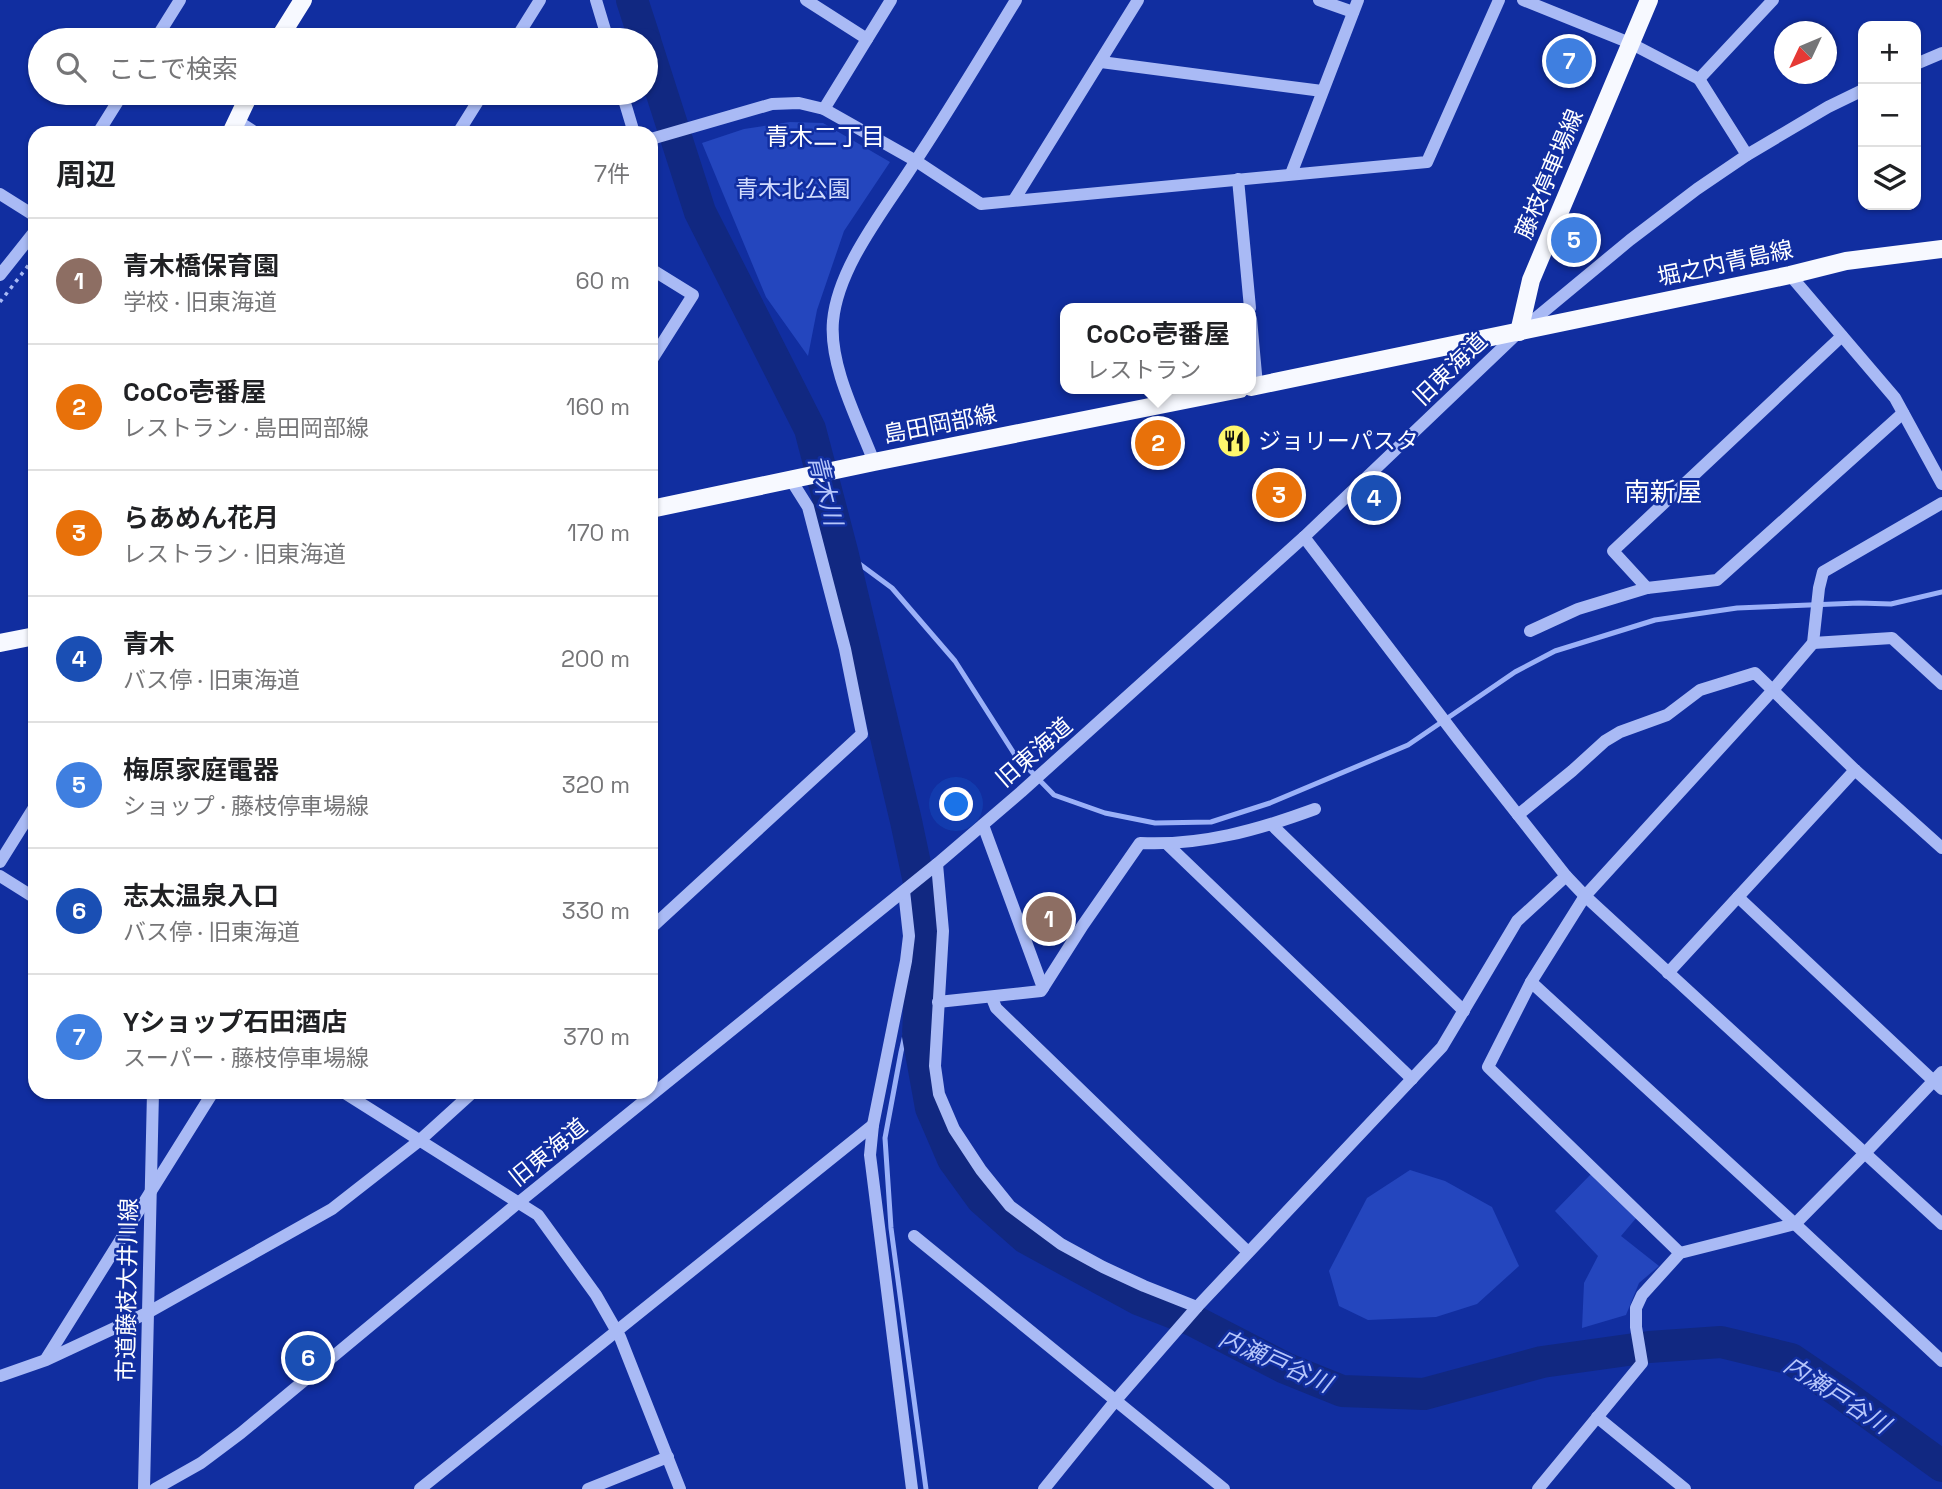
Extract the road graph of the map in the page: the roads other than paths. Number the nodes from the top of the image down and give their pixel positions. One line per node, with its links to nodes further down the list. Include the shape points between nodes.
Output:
1 (180, 0): 15 (street)
2 (303, 0): 16 (main road)
3 (540, 0): 17 (street)
4 (596, 0): 18 (street)
5 (806, 0): 19 (street)
6 (891, 0): 19 (street)
7 (1016, 0): 38 (street)
8 (1138, 0): 22 (street)
9 (1319, 0): 14 (street)
10 (1499, 0): 39 (street, via 1427,162)
11 (1523, 0): 20 (street)
12 (1649, 0): 20 (main road, 藤枝停車場線)
13 (1773, 0): 24 (street)
14 (1356, 6): 25 (street)
15 (162, 28)
16 (286, 28)
17 (522, 28)
18 (604, 28)
19 (867, 39): 31 (street)
20 (1630, 43): 24 (street); 50 (main road, 藤枝停車場線, via 1531,280)
21 (1942, 53): 23 (street)
22 (1101, 62): 25 (street); 42 (street)
23 (1921, 62)
24 (1699, 79): 37 (street)
25 (1322, 91): 39 (street)
26 (1858, 92): 37 (street, 旧東海道)
27 (116, 105): 32 (street)
28 (244, 105): 33 (main road)
29 (476, 105): 34 (street)
30 (626, 105): 35 (street)
31 (824, 108): 36 (street, via 772,104); 38 (street)
32 (102, 126)
33 (234, 126)
34 (462, 126)
35 (632, 126)
36 (658, 137)
37 (1747, 155): 50 (street, 旧東海道, via 1630,240)
38 (916, 162): 42 (street, via 981,204); 56 (street, via 850,264 833,320 839,371)
39 (1291, 174): 40 (street)
40 (1238, 178): 42 (street); 49 (street)
41 (0, 194): 43 (street)
42 (1014, 201)
43 (28, 212)
44 (28, 240): 47 (street)
45 (1942, 249): 48 (main road, 堀之内青島線, via 1846,261)
46 (658, 273): 52 (street, via 693,295)
47 (0, 275)
48 (1790, 275): 50 (main road, 堀之内青島線); 51 (street)
49 (1250, 303)
50 (1519, 331): 53 (main road, 島田岡部線); 61 (street, 旧東海道)
51 (1842, 336): 55 (street); 62 (street, via 1613,551)
52 (658, 350)
53 (1256, 386)
54 (1214, 394): 56 (main road, 島田岡部線)
55 (1903, 413): 58 (street); 62 (street, via 1717,580)
56 (874, 462): 57 (main road, 島田岡部線)
57 (794, 480): 60 (main road, 島田岡部線); 85 (street, via 808,507 862,734)
58 (1942, 484)
59 (1942, 503): 66 (street, via 1823,572)
60 (658, 508)
61 (1304, 537): 71 (street); 73 (street, 旧東海道)
62 (1647, 588): 63 (street, via 1578,609)
63 (1530, 631)
64 (28, 637): 65 (main road)
65 (0, 643)
66 (1813, 643): 67 (street, via 1892,638); 68 (street)
67 (1942, 684)
68 (1773, 691): 69 (street); 71 (street, via 1755,673 1700,690 1667,715 1605,741); 83 (street)
69 (1856, 769): 76 (street); 84 (street)
70 (1315, 809): 74 (street)
71 (1518, 815): 80 (street)
72 (28, 817): 77 (street)
73 (983, 824): 78 (street, 旧東海道); 88 (street)
74 (1272, 825): 75 (street); 91 (street)
75 (1168, 845): 88 (street, via 1140,844); 92 (street)
76 (1942, 848)
77 (0, 862)
78 (937, 864): 81 (street, 旧東海道); 90 (street, via 943,931)
79 (0, 876): 82 (street)
80 (1566, 876): 83 (street); 91 (street, via 1517,921)
81 (904, 891): 94 (street, 旧東海道); 100 (street, via 909,936 906,961)
82 (28, 894)
83 (1585, 896): 86 (street); 87 (street)
84 (1738, 897): 86 (street); 93 (street)
85 (658, 922)
86 (1668, 973): 102 (street)
87 (1531, 982): 105 (street); 109 (street, via 1488,1067)
88 (1043, 988): 89 (street)
89 (992, 998): 90 (street); 108 (street, via 996,1008)
90 (938, 1002): 110 (street, via 935,1066 939,1094 954,1129 1010,1206 1061,1244)
91 (1464, 1011): 92 (street, via 1442,1047)
92 (1412, 1079): 108 (street)
93 (1939, 1081): 102 (street)
94 (658, 1090)
95 (153, 1099): 103 (street, 市道藤枝大井川線)
96 (209, 1099): 103 (street)
97 (354, 1099): 101 (street)
98 (465, 1099): 101 (street)
99 (647, 1099): 104 (street, 旧東海道)
100 (873, 1125): 112 (street); 124 (street, via 870,1155)
101 (419, 1141): 104 (street); 111 (street, via 332,1209)
102 (1865, 1153): 105 (street); 106 (street)
103 (149, 1192): 111 (street, 市道藤枝大井川線); 113 (street)
104 (518, 1203): 112 (street, via 538,1215); 120 (street, 旧東海道, via 241,1433)
105 (1795, 1224): 109 (street); 114 (street)
106 (1942, 1224)
107 (914, 1236): 116 (street)
108 (1248, 1252): 110 (street)
109 (1680, 1253): 117 (street, via 1636,1308 1642,1363)
110 (1196, 1307): 116 (street)
111 (149, 1312): 113 (street); 119 (street, 市道藤枝大井川線)
112 (617, 1332): 118 (street); 121 (street)
113 (46, 1360): 115 (street)
114 (1942, 1361)
115 (0, 1376)
116 (1116, 1400): 125 (street); 126 (street)
117 (1597, 1417): 127 (street); 128 (street)
118 (668, 1457): 122 (street); 123 (street)
119 (144, 1489)
120 (155, 1489)
121 (420, 1489)
122 (587, 1489)
123 (680, 1489)
124 (912, 1489)
125 (1044, 1489)
126 (1224, 1489)
127 (1538, 1489)
128 (1685, 1489)

